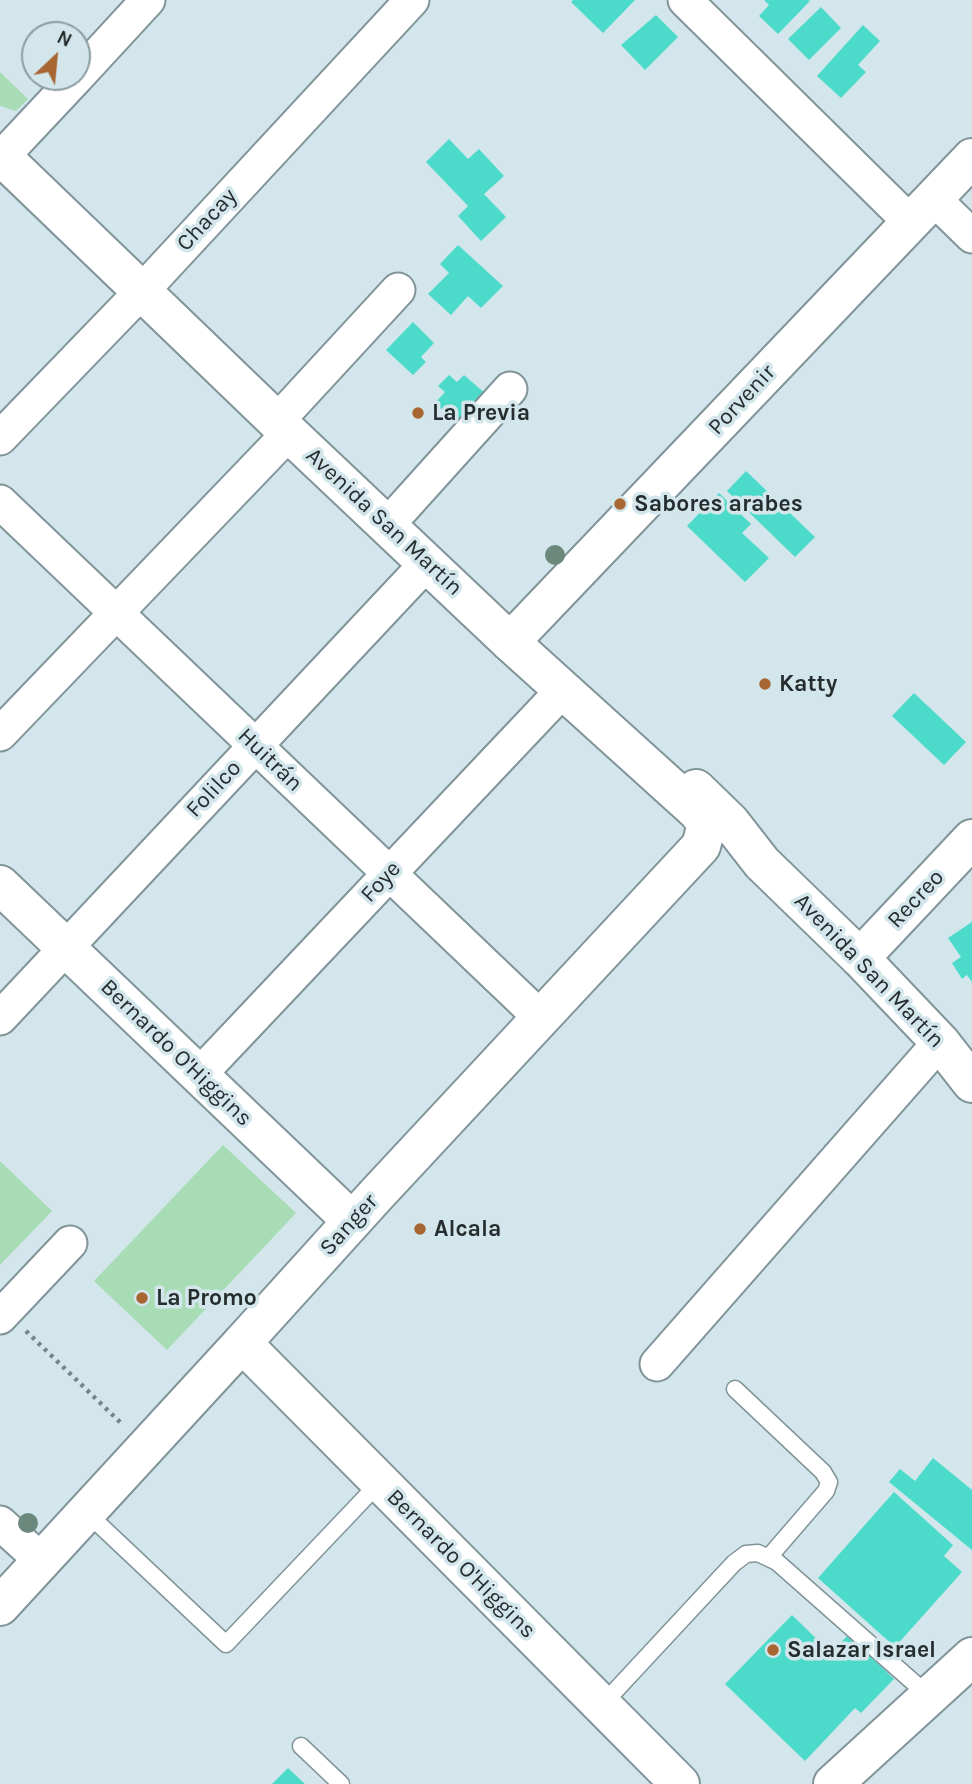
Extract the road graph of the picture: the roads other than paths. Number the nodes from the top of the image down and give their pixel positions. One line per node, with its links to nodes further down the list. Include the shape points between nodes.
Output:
1 (148, 0): 4 (street)
2 (412, 0): 10 (street, Chacay)
3 (685, 0): 8 (street)
4 (91, 62)
5 (63, 91): 6 (street)
6 (3, 149): 10 (main road, Avenida San Martín)
7 (972, 158): 8 (main road, Porvenir)
8 (922, 210): 9 (street); 19 (main road, Porvenir, via 831,294)
9 (972, 236)
10 (148, 284): 13 (main road, Avenida San Martín); 14 (street, Chacay)
11 (398, 290): 13 (street)
12 (510, 389): 16 (street)
13 (290, 419): 16 (main road, Avenida San Martín); 17 (main road, Avenida San Martín); 18 (street)
14 (0, 439)
15 (0, 502): 18 (street, Huitrán)
16 (401, 510): 19 (main road, Avenida San Martín)
17 (428, 562): 19 (main road, Avenida San Martín); 22 (street, Folilco)
18 (116, 613): 21 (street); 22 (street, Huitrán)
19 (518, 634): 20 (main road, Avenida San Martín); 25 (main road, Avenida San Martín, via 730,822)
20 (563, 690): 24 (main road, Avenida San Martín, via 698,812 707,824); 26 (street, Foye)
21 (0, 734)
22 (255, 745): 26 (street, Huitrán); 28 (street, Folilco)
23 (972, 839): 29 (main road, Recreo)
24 (701, 846): 25 (main road, Avenida San Martín, via 725,844); 31 (main road, Sanger)
25 (762, 863): 29 (main road, Avenida San Martín)
26 (389, 874): 31 (street, Huitrán); 33 (street, Foye)
27 (0, 885): 28 (main road, Bernardo O'Higgins)
28 (66, 948): 30 (street, Folilco); 33 (main road, Bernardo O'Higgins)
29 (860, 958): 32 (main road, Avenida San Martín)
30 (0, 1018)
31 (541, 1018): 35 (main road, Sanger)
32 (940, 1042): 34 (main road, Avenida San Martín); 39 (street)
33 (199, 1074): 35 (main road, Bernardo O'Higgins)
34 (972, 1083)
35 (352, 1221): 38 (main road, Sanger)
36 (70, 1243): 37 (street)
37 (3, 1314)
38 (242, 1343): 41 (main road, Bernardo O'Higgins); 42 (main road, Sanger)
39 (657, 1364)
40 (735, 1390): 44 (lane, via 830,1482)
41 (380, 1482): 42 (lane, via 226,1644); 49 (main road, Bernardo O'Higgins)
42 (86, 1513): 45 (main road, Sanger)
43 (0, 1523): 45 (street)
44 (769, 1557): 48 (lane); 49 (lane, via 746,1555 734,1563)
45 (42, 1561): 46 (main road, Sanger)
46 (0, 1606)
47 (972, 1657): 48 (main road)
48 (929, 1696): 53 (main road)
49 (602, 1705): 52 (main road, Bernardo O'Higgins)
50 (301, 1746): 51 (lane)
51 (341, 1784)
52 (680, 1784)
53 (833, 1784)

